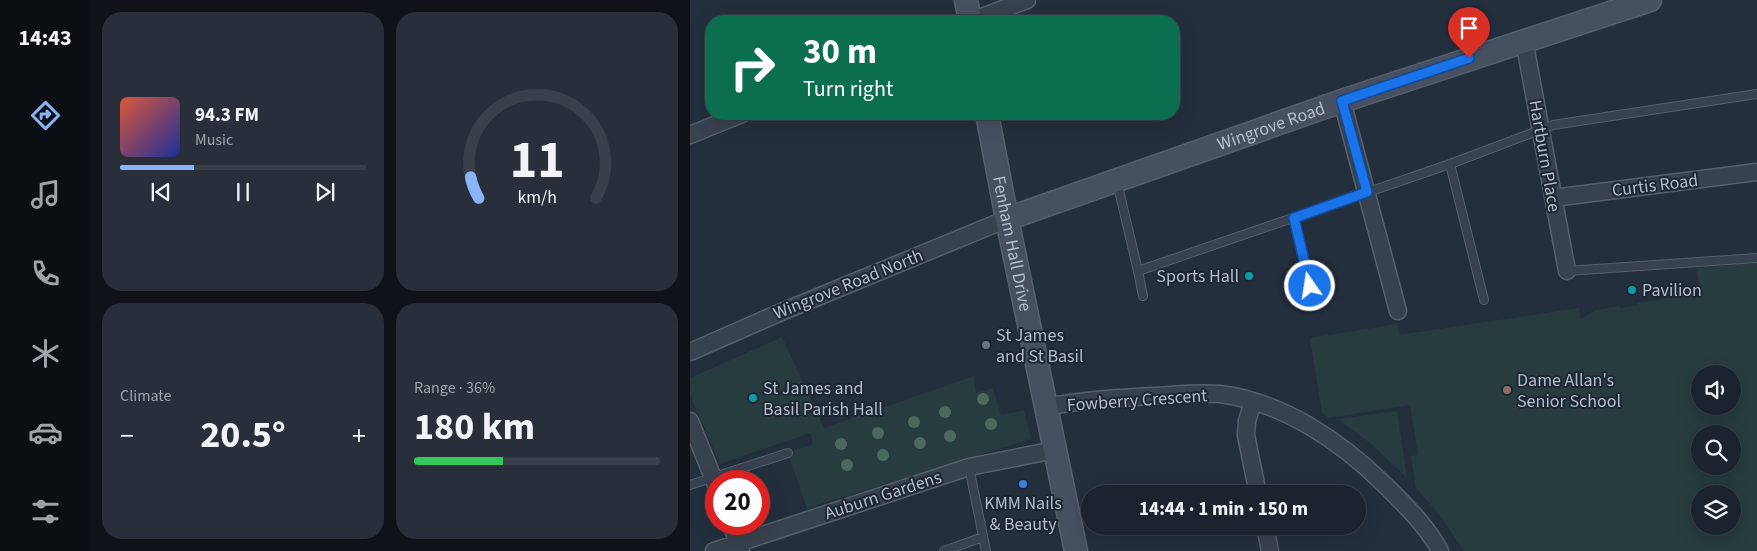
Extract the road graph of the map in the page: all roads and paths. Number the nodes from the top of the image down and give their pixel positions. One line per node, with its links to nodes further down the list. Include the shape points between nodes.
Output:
1 (966, 0): 4 (street)
2 (1027, 0): 5 (street)
3 (1650, 0): 6 (street, Wingrove Road)
4 (969, 15)
5 (986, 15)
6 (1524, 40): 8 (street, Wingrove Road); 11 (street, Hartburn Place)
7 (1757, 94): 11 (lane, via 1553,125)
8 (1342, 101): 15 (street, Wingrove Road); 16 (street)
9 (727, 120): 12 (street)
10 (989, 120): 19 (street, Fenham Hall Drive)
11 (1540, 130): 13 (lane); 17 (street, Hartburn Place)
12 (690, 135)
13 (1450, 164): 16 (lane); 24 (lane)
14 (1757, 172): 17 (street, Curtis Road)
15 (1117, 180): 19 (street, Wingrove Road); 21 (lane)
16 (1367, 192): 18 (lane); 26 (street)
17 (1552, 198): 22 (street, Hartburn Place)
18 (1294, 218): 21 (lane); 25 (lane)
19 (1007, 219): 27 (street, Wingrove Road North); 29 (street, Fenham Hall Drive)
20 (1757, 258): 22 (lane)
21 (1138, 271): 23 (lane)
22 (1567, 272)
23 (1143, 296)
24 (1484, 300)
25 (1314, 304)
26 (1398, 311)
27 (690, 352)
28 (1253, 402): 29 (street, Fowberry Crescent, via 1220,394 1199,394 1110,398); 38 (street, via 1246,435); 48 (street, Fowberry Crescent, via 1313,428 1361,461 1402,502)
29 (1046, 407): 31 (street, Fenham Hall Drive)
30 (690, 420): 34 (street)
31 (1055, 450): 33 (street, Auburn Gardens); 46 (street, Fenham Hall Drive)
32 (788, 453): 35 (lane)
33 (969, 467): 41 (lane); 42 (street, Auburn Gardens)
34 (710, 470)
35 (744, 470)
36 (705, 483): 37 (lane)
37 (690, 485)
38 (1256, 485)
39 (735, 535): 42 (street)
40 (1267, 535): 47 (street)
41 (983, 537): 44 (lane); 45 (lane)
42 (740, 547): 43 (street, Auburn Gardens)
43 (714, 551)
44 (944, 551)
45 (986, 551)
46 (1076, 551)
47 (1270, 551)
48 (1440, 551)

